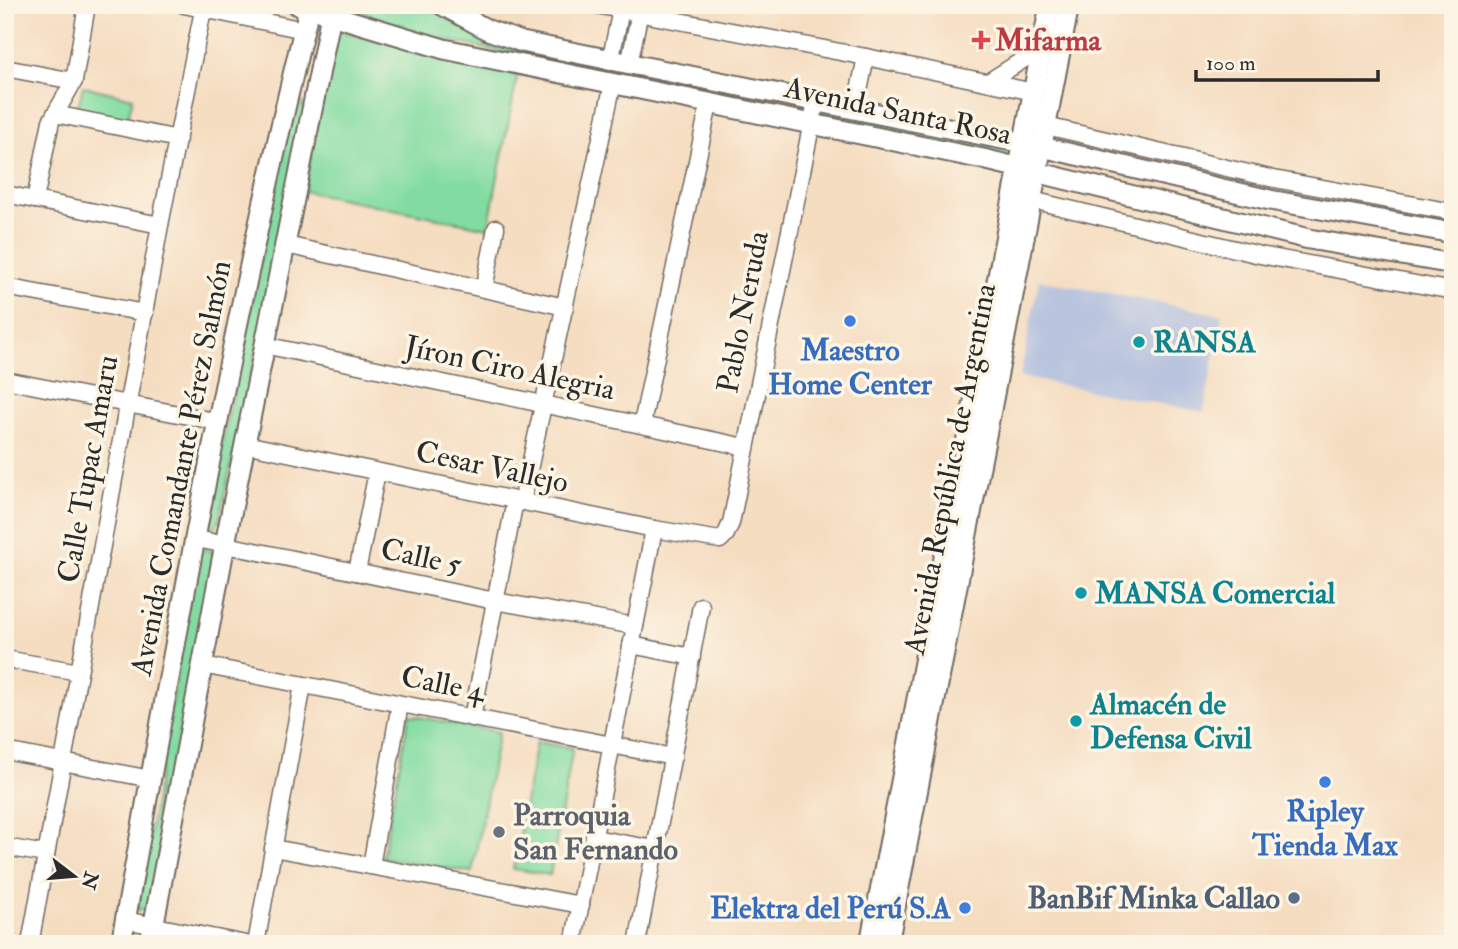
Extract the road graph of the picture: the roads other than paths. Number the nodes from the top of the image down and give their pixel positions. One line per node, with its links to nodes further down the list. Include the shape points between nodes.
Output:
1 (87, 5): 17 (street)
2 (184, 5): 8 (street)
3 (442, 5): 15 (main road, Avenida Santa Rosa, via 505,37)
4 (596, 5): 9 (street)
5 (1051, 5): 13 (main road, Avenida República de Argentina)
6 (1069, 5): 28 (main road, Avenida República de Argentina)
7 (306, 6): 10 (main road, Avenida Santa Rosa); 12 (main road, Avenida Comandante Pérez Salmón)
8 (203, 7): 12 (street); 29 (street, Calle Tupac Amaru)
9 (621, 8): 11 (street); 15 (street)
10 (332, 10): 19 (main road, Avenida Santa Rosa, via 444,49); 22 (main road, Avenida Comandante Pérez Salmón)
11 (640, 10): 14 (street); 15 (street)
12 (304, 30): 20 (main road, Avenida Comandante Pérez Salmón)
13 (1042, 48): 18 (street); 21 (main road, Avenida República de Argentina)
14 (866, 57): 18 (street); 25 (street)
15 (620, 64): 23 (main road, Avenida Santa Rosa)
16 (5, 68): 17 (street)
17 (74, 81): 26 (street)
18 (988, 82): 21 (street)
19 (613, 83): 24 (main road, Avenida Santa Rosa); 44 (street)
20 (289, 88): 22 (main road, via 303,84); 50 (main road, Avenida Comandante Pérez Salmón)
21 (1034, 92): 30 (main road, Avenida República de Argentina)
22 (314, 94): 39 (main road, Avenida Comandante Pérez Salmón)
23 (816, 102): 25 (main road, Avenida Santa Rosa); 27 (street, Pablo Neruda)
24 (709, 104): 27 (main road, Avenida Santa Rosa); 51 (street)
25 (855, 110): 30 (main road, Avenida Santa Rosa)
26 (55, 114): 29 (street); 33 (street)
27 (811, 124): 31 (main road, Avenida Santa Rosa); 53 (street, Pablo Neruda)
28 (1046, 126): 30 (main road, Avenida República de Argentina); 35 (street, via 1274,179)
29 (178, 139): 36 (street, Calle Tupac Amaru)
30 (1033, 145): 31 (main road, Avenida República de Argentina); 38 (main road, Avenida Santa Rosa, via 1270,200)
31 (1028, 169): 34 (main road, Avenida República de Argentina); 40 (main road, Avenida Santa Rosa, via 1276,231); 92 (main road, Avenida República de Argentina)
32 (5, 194): 33 (street)
33 (35, 200): 36 (street)
34 (1032, 200): 43 (street, via 1260,255); 93 (main road, Avenida República de Argentina)
35 (1453, 212)
36 (160, 225): 45 (street, Calle Tupac Amaru)
37 (496, 228): 42 (street)
38 (1453, 233)
39 (286, 245): 42 (street); 46 (main road, Avenida Comandante Pérez Salmón)
40 (1453, 264)
41 (5, 288): 45 (street)
42 (484, 289): 44 (street)
43 (1453, 291)
44 (565, 307): 48 (street)
45 (145, 313): 49 (street, Calle Tupac Amaru)
46 (264, 345): 48 (street, Jíron Ciro Alegria); 52 (main road, Avenida Comandante Pérez Salmón)
47 (5, 380): 49 (street)
48 (542, 403): 51 (street, Jíron Ciro Alegria); 55 (street)
49 (129, 404): 50 (street); 68 (street, Calle Tupac Amaru)
50 (219, 422): 58 (main road, Avenida Comandante Pérez Salmón)
51 (642, 424): 53 (street, Jíron Ciro Alegria)
52 (244, 444): 54 (street, Cesar Vallejo); 59 (main road, Avenida Comandante Pérez Salmón)
53 (745, 447): 57 (street, Pablo Neruda)
54 (377, 472): 55 (street, Cesar Vallejo); 60 (street)
55 (518, 501): 56 (street, Cesar Vallejo); 61 (street)
56 (654, 529): 57 (street, Cesar Vallejo, via 720,540); 63 (street)
57 (726, 534)
58 (197, 539): 59 (street, Calle 5); 76 (main road, Avenida Comandante Pérez Salmón)
59 (225, 544): 60 (street, Calle 5); 67 (main road, Avenida Comandante Pérez Salmón)
60 (357, 572): 61 (street, Calle 5)
61 (495, 601): 63 (street, Calle 5); 71 (street)
62 (701, 606): 65 (street)
63 (635, 626): 64 (street)
64 (631, 645): 65 (street); 72 (street)
65 (692, 657): 74 (street)
66 (5, 659): 68 (street)
67 (202, 665): 69 (street, Calle 4); 85 (main road, Avenida Comandante Pérez Salmón)
68 (79, 673): 75 (street, Calle Tupac Amaru)
69 (303, 685): 70 (street, Calle 4); 79 (street)
70 (400, 704): 71 (street, Calle 4); 82 (street)
71 (472, 718): 72 (street, Calle 4)
72 (612, 745): 74 (street, Calle 4); 77 (street)
73 (5, 751): 75 (street)
74 (673, 757): 80 (street)
75 (62, 763): 76 (street); 81 (street, Calle Tupac Amaru)
76 (151, 779): 84 (main road, Avenida Comandante Pérez Salmón)
77 (594, 838): 80 (street); 83 (street)
78 (5, 847): 81 (street)
79 (273, 848): 82 (street); 89 (street)
80 (655, 849): 91 (street)
81 (46, 854): 86 (street, Calle Tupac Amaru)
82 (371, 866): 83 (street)
83 (581, 905): 90 (street)
84 (125, 920): 85 (street); 87 (main road, Avenida Comandante Pérez Salmón)
85 (152, 935): 88 (street)
86 (30, 944)
87 (121, 944)
88 (246, 944)
89 (256, 944)
90 (573, 944)
91 (637, 944)
92 (870, 944)
93 (888, 944)

